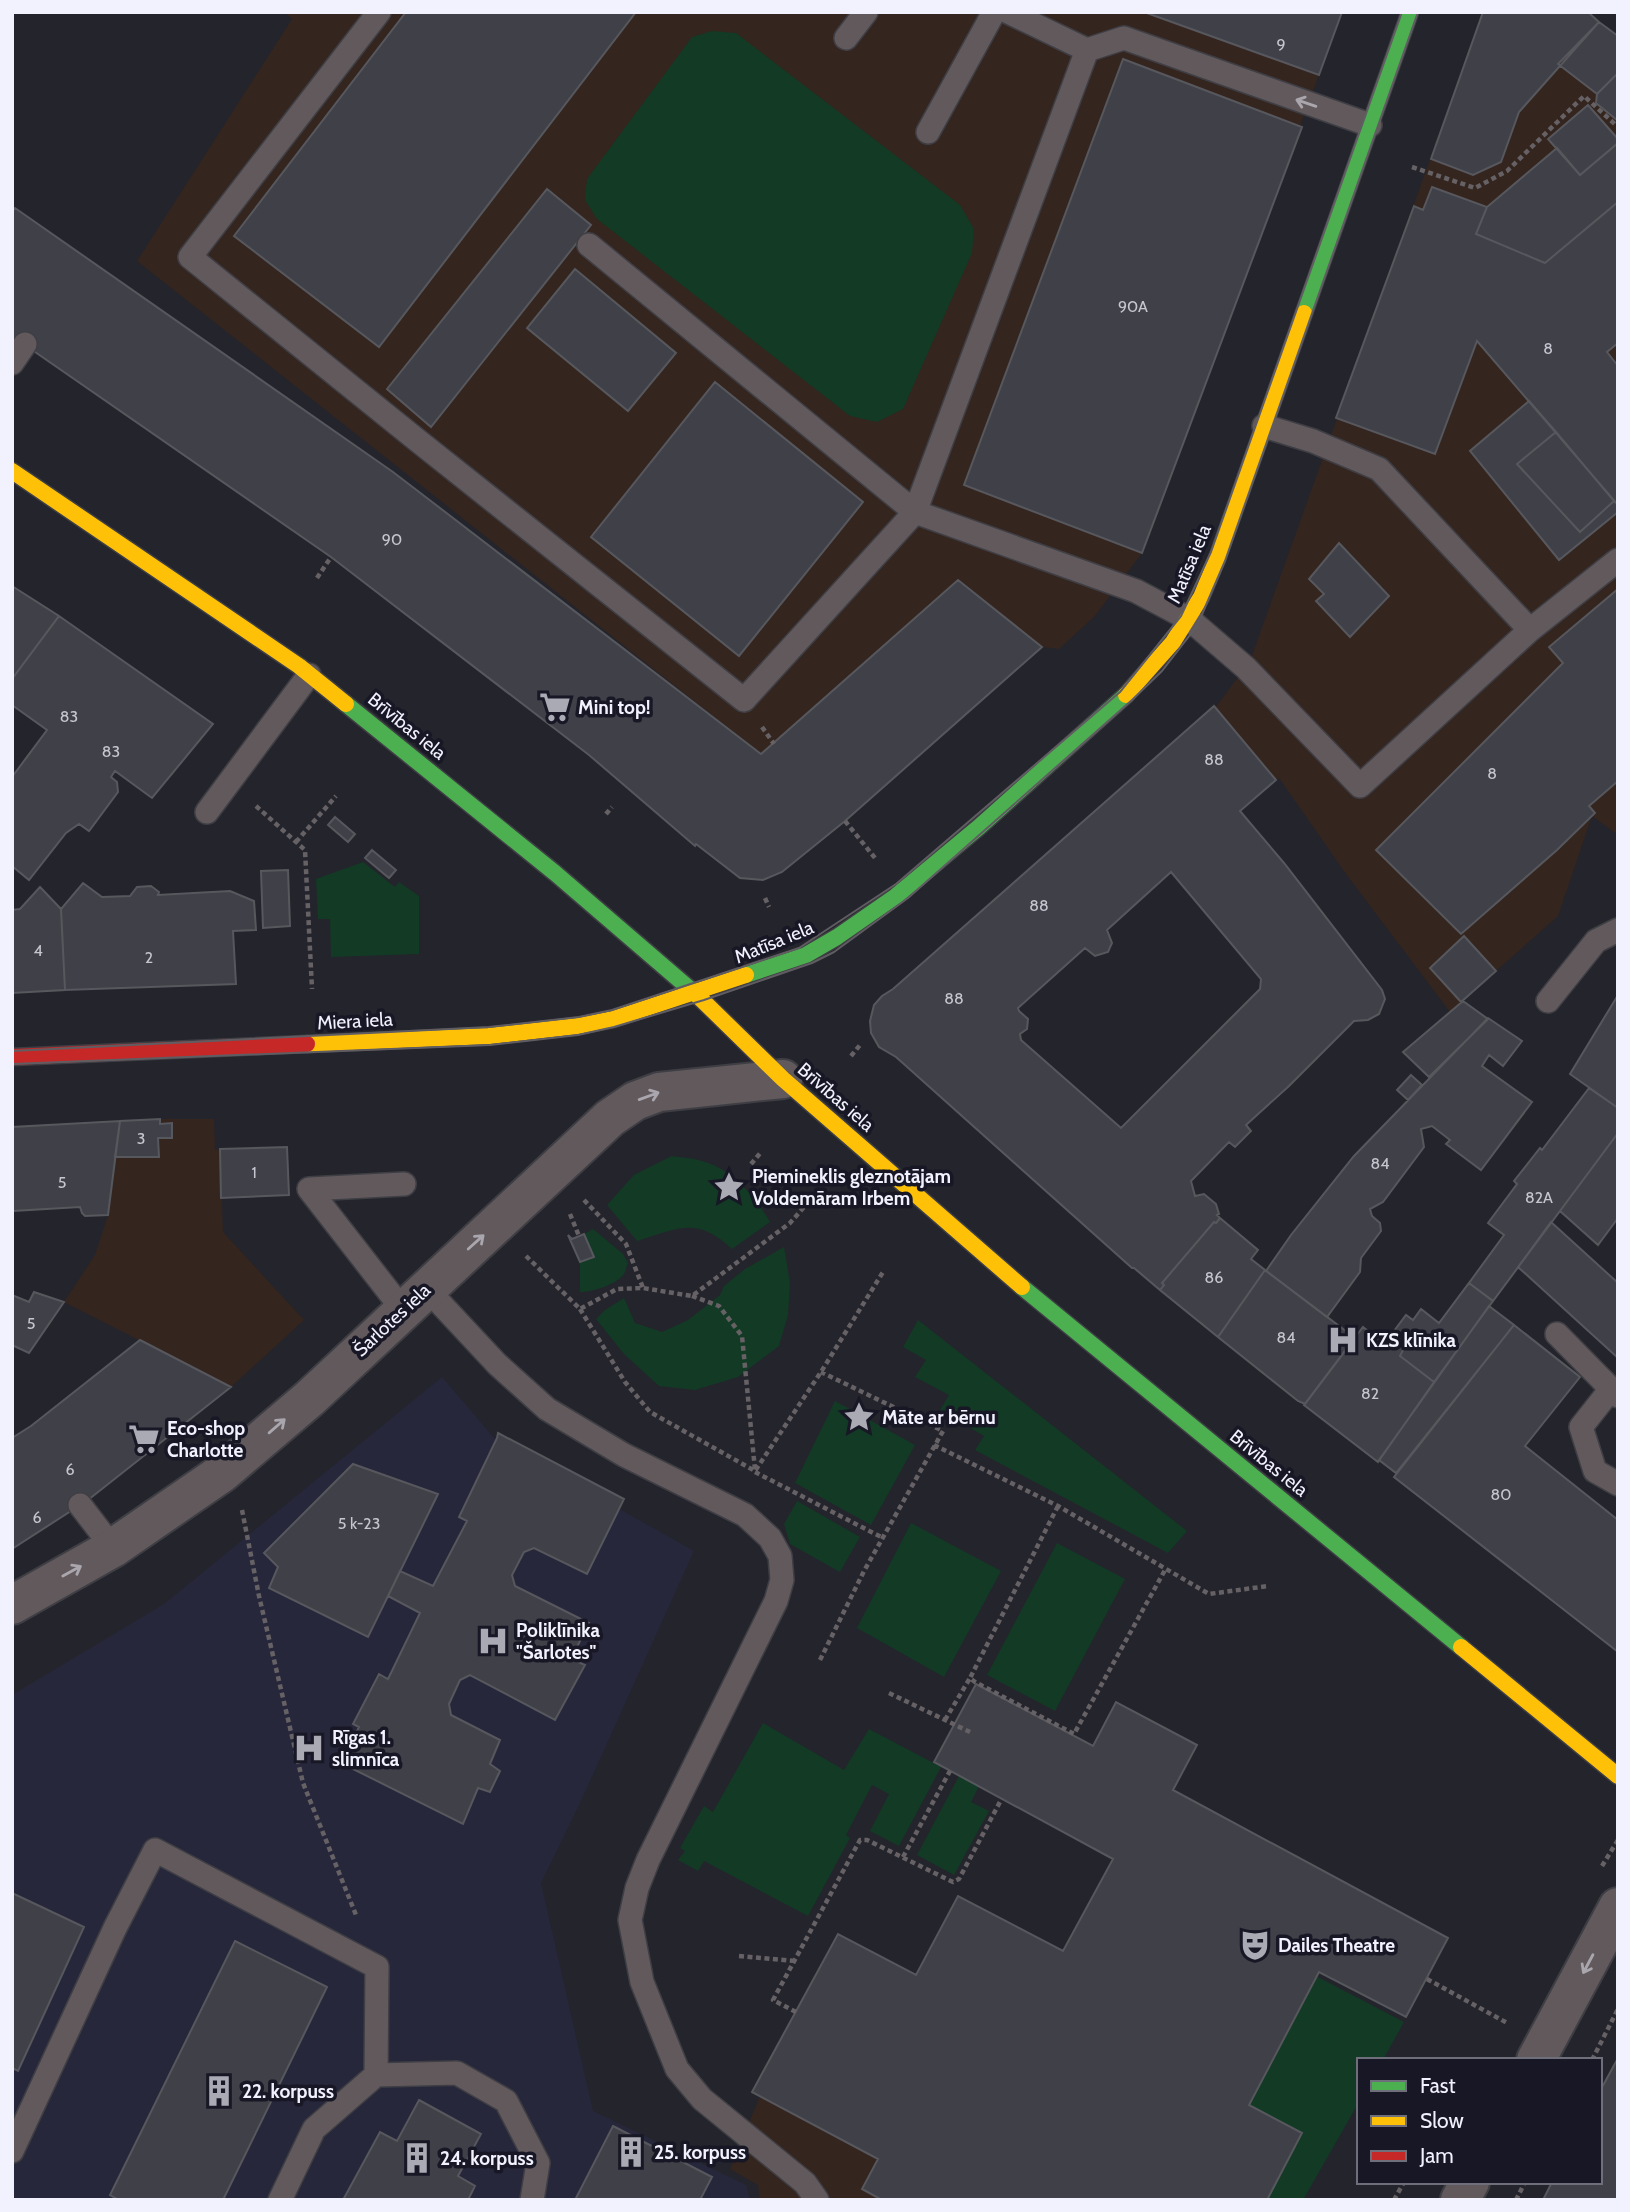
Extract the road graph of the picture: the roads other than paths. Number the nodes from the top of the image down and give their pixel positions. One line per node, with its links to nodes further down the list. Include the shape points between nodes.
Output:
1 (379, 12): 13 (lane, via 190,257 744,700)
2 (866, 12): 6 (lane)
3 (993, 12): 9 (lane)
4 (1008, 12): 7 (lane)
5 (1410, 12): 8 (main road, Matīsa iela)
6 (846, 38)
7 (1087, 50): 8 (lane, one-way to 7, via 1124,38); 13 (lane)
8 (1370, 125): 11 (main road, Matīsa iela)
9 (928, 132)
10 (589, 245): 13 (lane)
11 (1264, 426): 15 (main road, Matīsa iela, via 1218,556); 16 (lane, via 1379,469)
12 (12, 471): 17 (main road, Brīvības iela)
13 (915, 512): 15 (lane, via 1136,591)
14 (1618, 560): 16 (lane)
15 (1189, 620): 16 (lane, via 1246,668 1360,786); 20 (main road, Matīsa iela, via 1120,702 901,892 806,955)
16 (1530, 630)
17 (309, 675): 18 (lane); 20 (main road, Brīvības iela)
18 (207, 812)
19 (1618, 930): 21 (lane, via 1596,941)
20 (696, 993): 22 (main road, Miera iela, via 601,1021 489,1036); 23 (main road, Brīvības iela)
21 (1548, 1001)
22 (12, 1057)
23 (783, 1079): 25 (street, Šarlotes iela, one-way to 23, via 610,1118 635,1101 659,1092); 32 (main road, Brīvības iela, via 1027,1291)
24 (404, 1184): 25 (lane, via 309,1189)
25 (414, 1299): 30 (street, Šarlotes iela, one-way to 25, via 222,1473 309,1399); 40 (lane, via 547,1409 624,1455 745,1515 770,1538 780,1556 782,1580 771,1611 648,1860 631,1920 642,1982 677,2069 702,2099 805,2183)
26 (1557, 1334): 27 (lane)
27 (1614, 1393): 28 (lane, via 1581,1427 1595,1471)
28 (1618, 1484)
29 (80, 1505): 30 (lane)
30 (113, 1548): 31 (street, Šarlotes iela, one-way to 30)
31 (12, 1605)
32 (1618, 1776)
33 (1618, 1907): 34 (street, one-way to 34)
34 (1537, 2058)
35 (376, 2075): 36 (lane, via 377,1967 155,1850); 38 (lane, via 314,2129); 39 (lane, via 457,2073 506,2101 538,2163)
36 (12, 2151)
37 (1469, 2184): 41 (street)
38 (280, 2200)
39 (532, 2200)
40 (817, 2200)
41 (1460, 2200)

